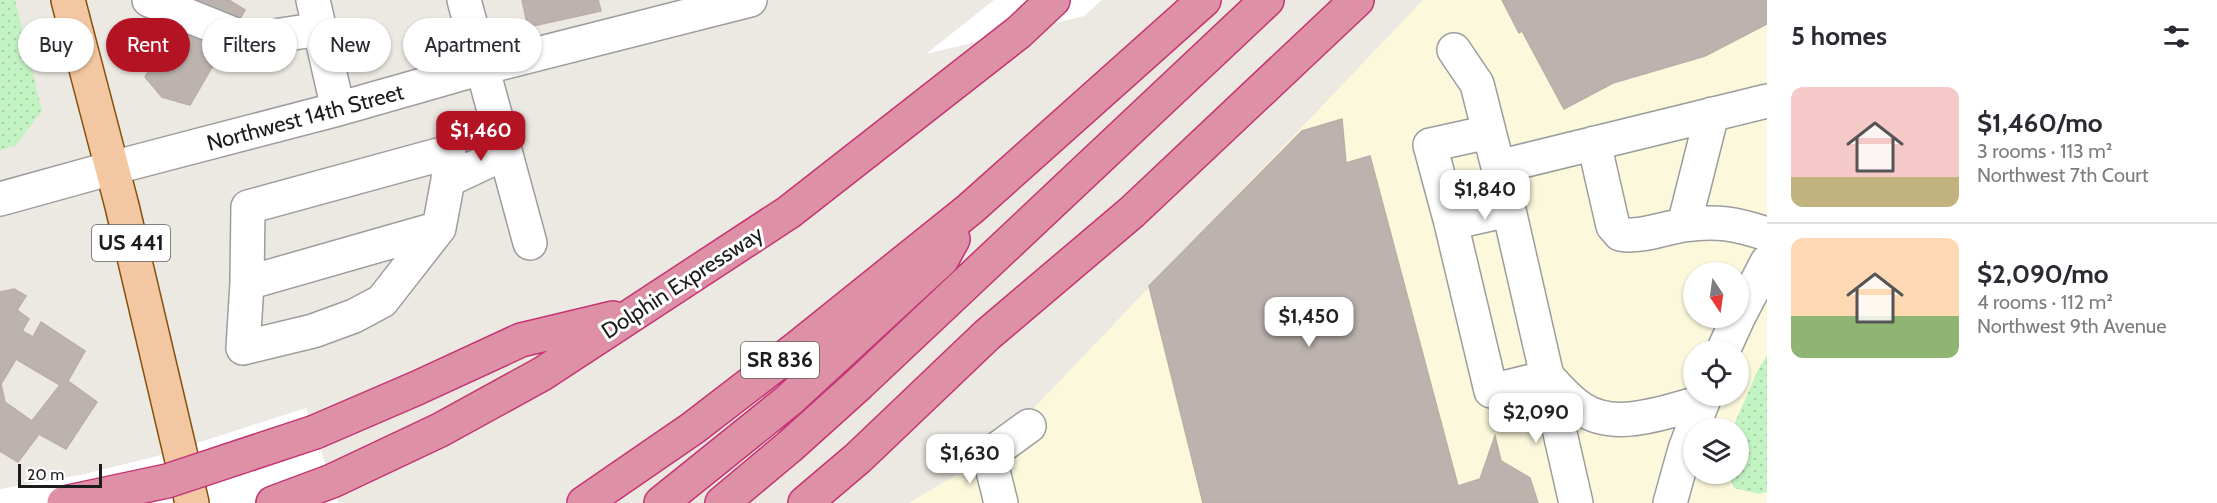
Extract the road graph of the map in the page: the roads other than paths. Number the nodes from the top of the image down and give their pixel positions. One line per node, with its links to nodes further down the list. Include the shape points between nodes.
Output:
1 (68, 0): 22 (main road, US 441)
2 (149, 0): 9 (street, via 255,39)
3 (464, 0): 10 (street)
4 (750, 0): 12 (street, Northwest 14th Street)
5 (1053, 0): 35 (highway, Dolphin Expressway, via 1018,32 789,212)
6 (1204, 0): 25 (highway, SR 836)
7 (1267, 0): 45 (highway, via 859,384)
8 (1358, 0): 46 (highway, via 1132,212 987,335)
9 (316, 14): 16 (street)
10 (469, 18)
11 (1454, 50): 18 (street, via 1477,84)
12 (542, 53)
13 (468, 72): 16 (street, Northwest 14th Street)
14 (483, 72): 20 (street)
15 (1767, 101): 17 (street)
16 (338, 109): 22 (street, Northwest 14th Street)
17 (1712, 114): 19 (street); 28 (street)
18 (1489, 132): 21 (street); 27 (street, via 1430,145)
19 (1594, 143): 21 (street); 28 (street, via 1613,226 1620,234 1630,236)
20 (505, 153): 23 (street); 31 (street)
21 (1498, 167): 26 (street)
22 (112, 168): 24 (street, Northwest 14th Street); 41 (main road, US 441)
23 (448, 180): 29 (street); 33 (street, via 449,152 248,207)
24 (0, 199)
25 (970, 209): 43 (highway, SR 836, via 693,428); 44 (highway, via 942,259 789,400)
26 (1509, 210): 27 (street); 36 (street)
27 (1451, 223): 36 (street, via 1491,392)
28 (1684, 225): 30 (street, via 1717,222)
29 (439, 228): 33 (street); 33 (street, via 382,301 313,331 243,348)
30 (1767, 234)
31 (530, 243)
32 (1767, 262): 34 (street)
33 (247, 283)
34 (1749, 297)
35 (635, 313): 40 (highway, bridge, via 521,340 315,432 167,481); 42 (highway, Dolphin Expressway, via 542,374 440,430 332,481)
36 (1548, 378): 37 (street, via 1584,411 1607,419 1638,417); 48 (street)
37 (1683, 405)
38 (1701, 406): 49 (street)
39 (1029, 426): 47 (street, via 989,455)
40 (64, 503)
41 (192, 503)
42 (273, 503)
43 (584, 503)
44 (661, 503)
45 (722, 503)
46 (805, 503)
47 (1001, 503)
48 (1576, 503)
49 (1670, 503)

